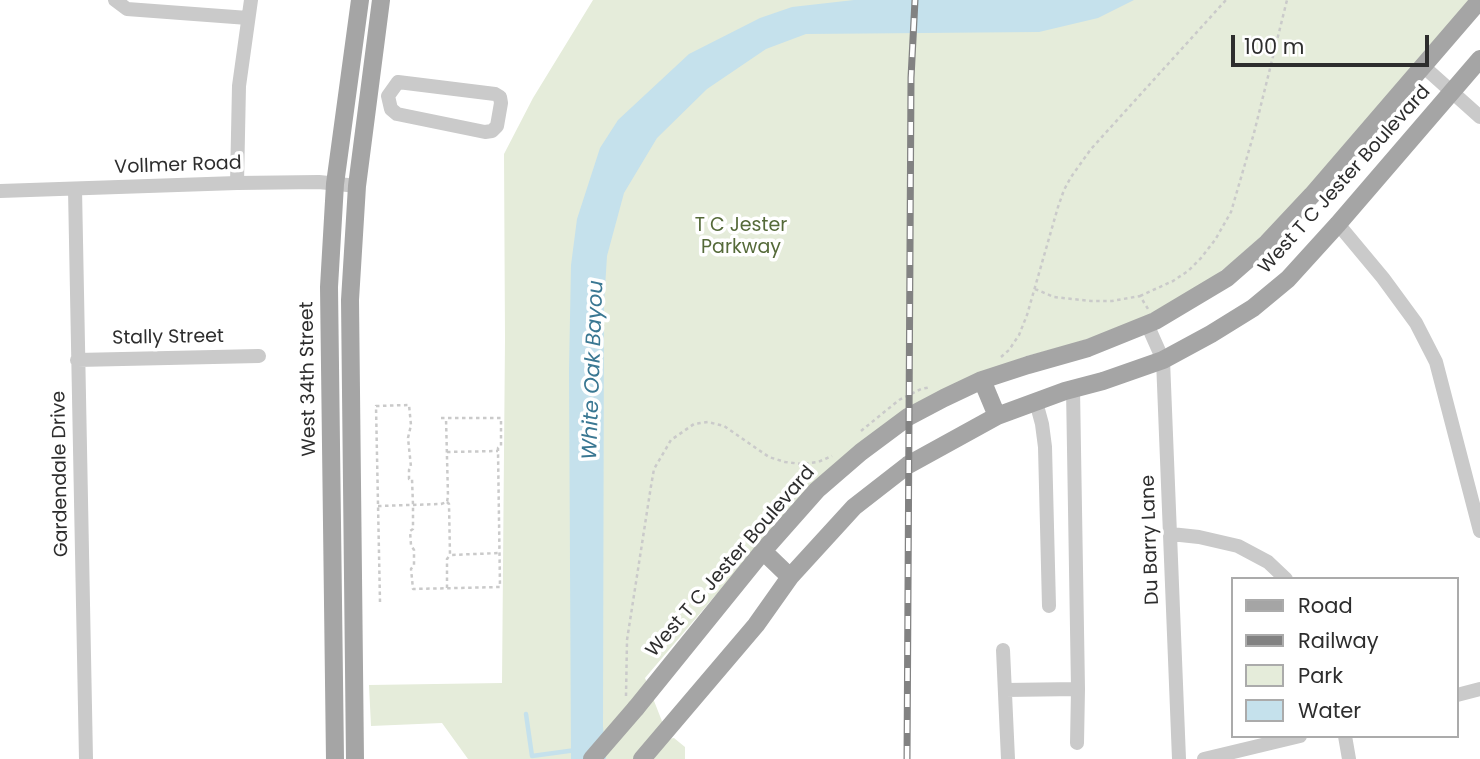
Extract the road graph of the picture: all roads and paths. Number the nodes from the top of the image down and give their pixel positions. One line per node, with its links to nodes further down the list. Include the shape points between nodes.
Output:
1 (115, 0): 8 (street, via 127,9)
2 (251, 0): 8 (street)
3 (1226, 0): 21 (path, via 1071,177)
4 (1287, 0): 22 (path, via 1231,212 1215,240 1188,271)
5 (1480, 0): 10 (main road, West T C Jester Boulevard)
6 (360, 1): 7 (main road); 16 (main road, West 34th Street)
7 (380, 2): 12 (main road)
8 (248, 18): 15 (street, via 239,86)
9 (1480, 59): 11 (main road, West T C Jester Boulevard)
10 (1423, 65): 11 (street); 23 (main road, West T C Jester Boulevard, via 1267,243 1227,278)
11 (1452, 92): 14 (street); 20 (main road, West T C Jester Boulevard)
12 (368, 93): 13 (street); 17 (main road)
13 (388, 96): 13 (street, via 397,114 485,132 497,126 501,103 495,94 398,82)
14 (1480, 117)
15 (237, 183): 16 (street, Vollmer Road); 18 (street, Vollmer Road)
16 (335, 184): 17 (street, Vollmer Road); 60 (main road, West 34th Street, via 329,287)
17 (357, 186): 61 (main road, via 350,300)
18 (75, 189): 19 (street, Vollmer Road); 25 (street, Gardendale Drive)
19 (0, 191)
20 (1338, 224): 26 (main road, West T C Jester Boulevard, via 1288,279 1253,308); 40 (street, via 1416,323 1436,362)
21 (1035, 289): 22 (path, via 1080,300); 27 (path, via 1019,335)
22 (1140, 296): 23 (path)
23 (1149, 319): 26 (street, Du Barry Lane); 28 (main road, West T C Jester Boulevard, via 1088,348)
24 (259, 356): 25 (street, Stally Street)
25 (77, 359): 59 (street, Gardendale Drive)
26 (1163, 359): 30 (main road, West T C Jester Boulevard); 41 (street, Du Barry Lane)
27 (998, 360)
28 (982, 380): 32 (main road); 42 (main road, West T C Jester Boulevard, via 908,417 861,453 817,490)
29 (940, 385): 33 (path, via 899,400)
30 (1073, 389): 31 (main road, West T C Jester Boulevard); 51 (street)
31 (1036, 402): 32 (main road, West T C Jester Boulevard); 49 (street, via 1045,447)
32 (997, 416): 45 (main road, West T C Jester Boulevard, via 908,465 854,507)
33 (861, 431)
34 (498, 451): 35 (path); 35 (path, via 501,418 444,418); 43 (path)
35 (447, 452): 37 (path)
36 (832, 455): 55 (path, via 818,462 785,462 769,457 724,426 708,422 694,424 671,440 654,469 627,640)
37 (447, 502): 38 (path); 44 (path)
38 (414, 505): 39 (path); 39 (path, via 409,479 409,405 387,405 376,406); 47 (path, via 410,531 413,589)
39 (378, 506): 48 (path)
40 (1480, 531)
41 (1171, 534): 46 (street, via 1238,546 1268,562); 65 (street, Du Barry Lane)
42 (763, 551): 45 (main road); 55 (main road, West T C Jester Boulevard)
43 (500, 553): 44 (path); 47 (path, via 500,587)
44 (450, 555): 47 (path)
45 (790, 577): 63 (main road, West T C Jester Boulevard, via 756,625)
46 (1284, 577)
47 (447, 588)
48 (380, 602)
49 (1049, 606)
50 (1003, 649): 53 (street)
51 (1077, 689): 53 (street); 58 (street)
52 (1480, 689): 54 (street)
53 (1005, 690): 64 (street)
54 (1459, 694)
55 (631, 706): 62 (main road, West T C Jester Boulevard, bridge)
56 (1292, 738): 66 (street)
57 (1345, 738): 67 (street)
58 (1077, 743)
59 (86, 759)
60 (335, 759)
61 (355, 759)
62 (592, 759)
63 (642, 759)
64 (1008, 759)
65 (1179, 759)
66 (1204, 759)
67 (1349, 759)

